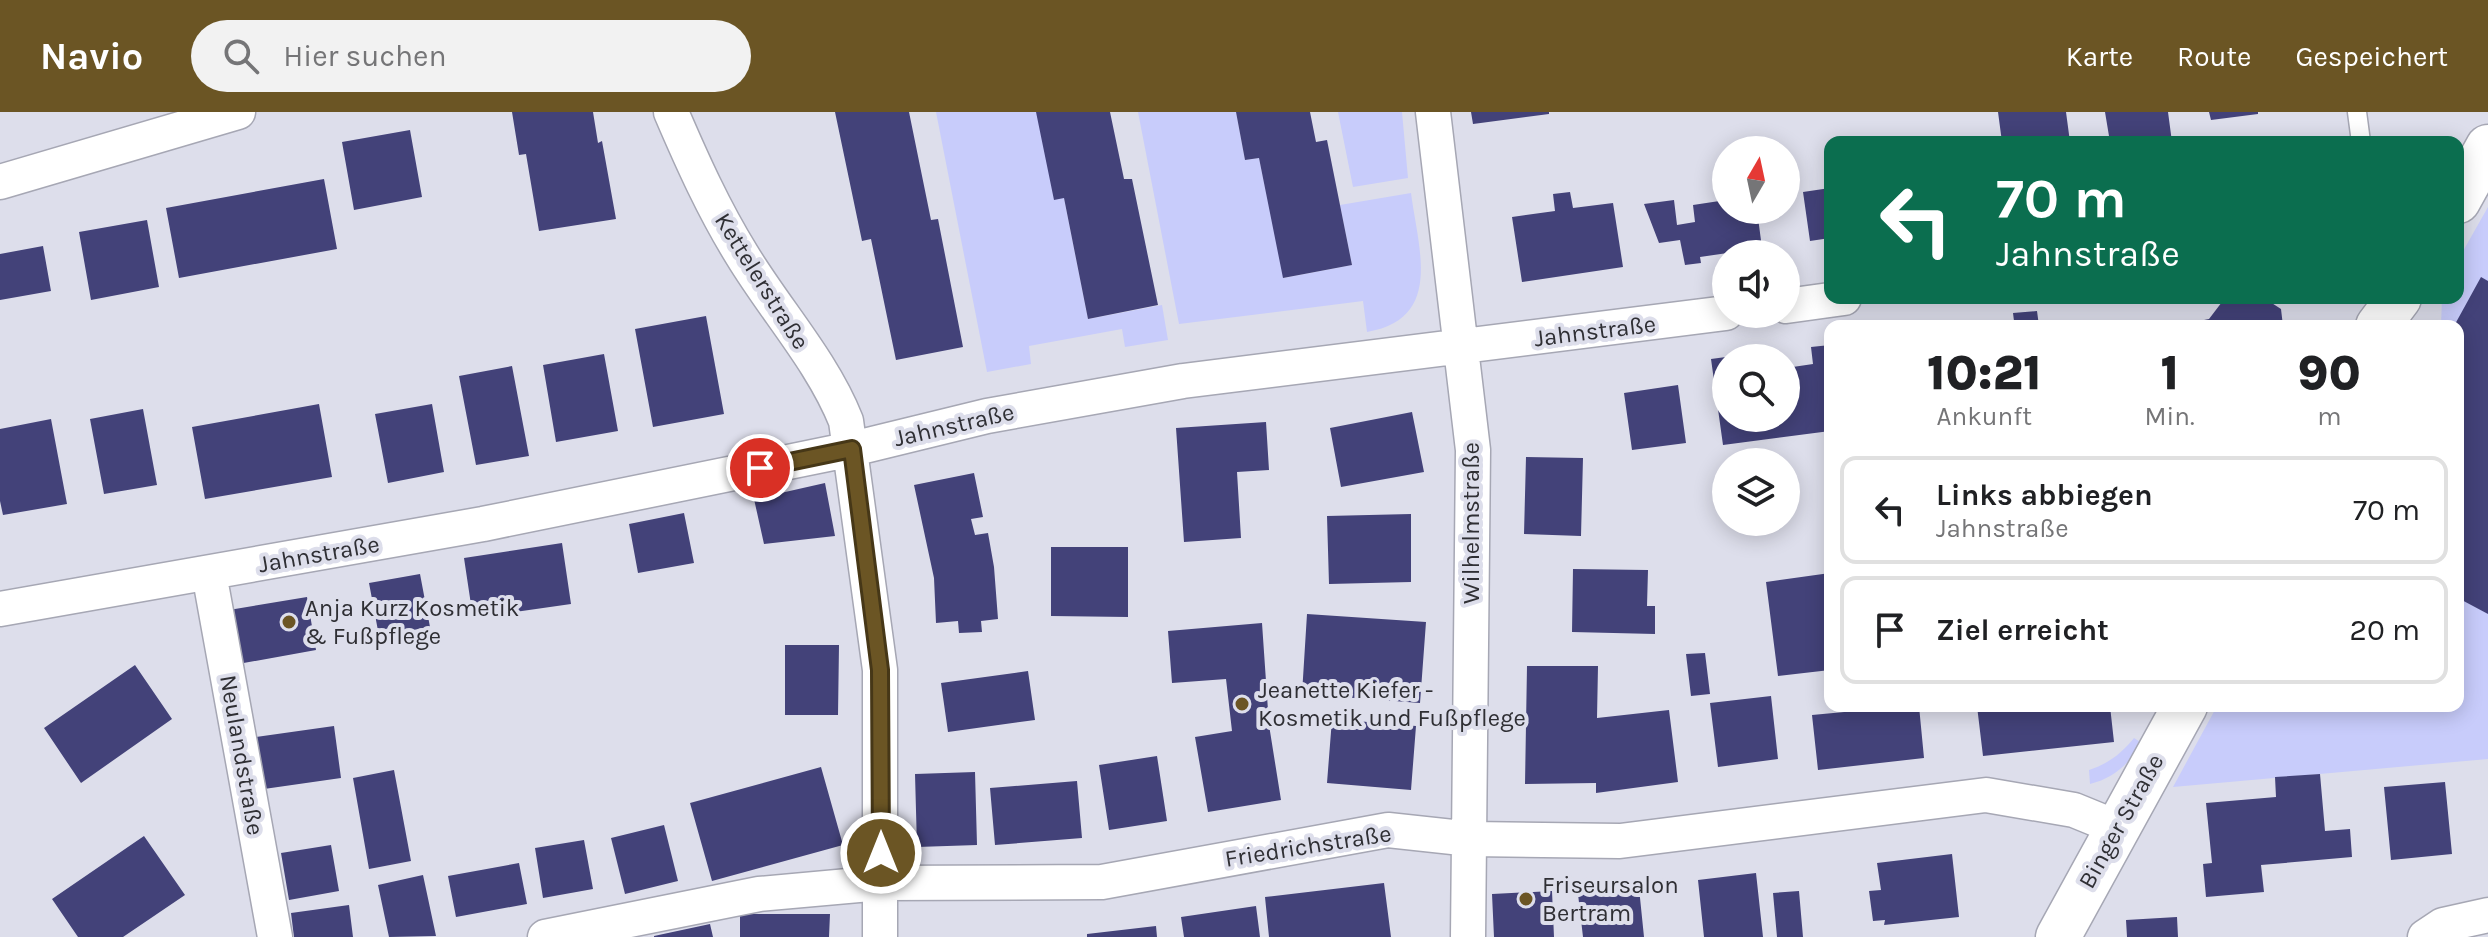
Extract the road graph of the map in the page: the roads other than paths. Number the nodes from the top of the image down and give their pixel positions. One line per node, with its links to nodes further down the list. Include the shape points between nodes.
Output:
1 (238, 112): 7 (street)
2 (671, 112): 13 (street, Kettelerstraße, via 695,171 742,255 835,394)
3 (1433, 112): 12 (street, Wilhelmstraße)
4 (2357, 112): 5 (lane)
5 (2360, 136)
6 (2476, 153): 8 (main road)
7 (0, 182)
8 (2464, 185)
9 (1824, 301): 10 (street)
10 (1800, 304)
11 (1712, 315): 12 (street, Jahnstraße)
12 (1461, 348): 13 (street, Jahnstraße, via 1183,381 987,416); 18 (street, Wilhelmstraße, via 1473,450)
13 (852, 449): 14 (street, Jahnstraße); 19 (street, Kettelerstraße, via 880,670)
14 (209, 573): 15 (street, Jahnstraße); 21 (street, Neulandstraße)
15 (0, 609)
16 (2182, 712): 17 (main road, Binger Straße)
17 (2118, 828): 18 (street, Friedrichstraße, via 2074,810 1986,795 1620,841); 25 (main road, Binger Straße)
18 (1471, 839): 19 (street, Friedrichstraße, via 1388,830 1102,882); 24 (street, Wilhelmstraße)
19 (881, 883): 22 (street, Friedrichstraße, via 759,894); 23 (street, Kettelerstraße)
20 (2488, 915): 26 (street, via 2443,925)
21 (275, 937)
22 (545, 937)
23 (880, 937)
24 (1468, 937)
25 (2058, 937)
26 (2425, 937)

